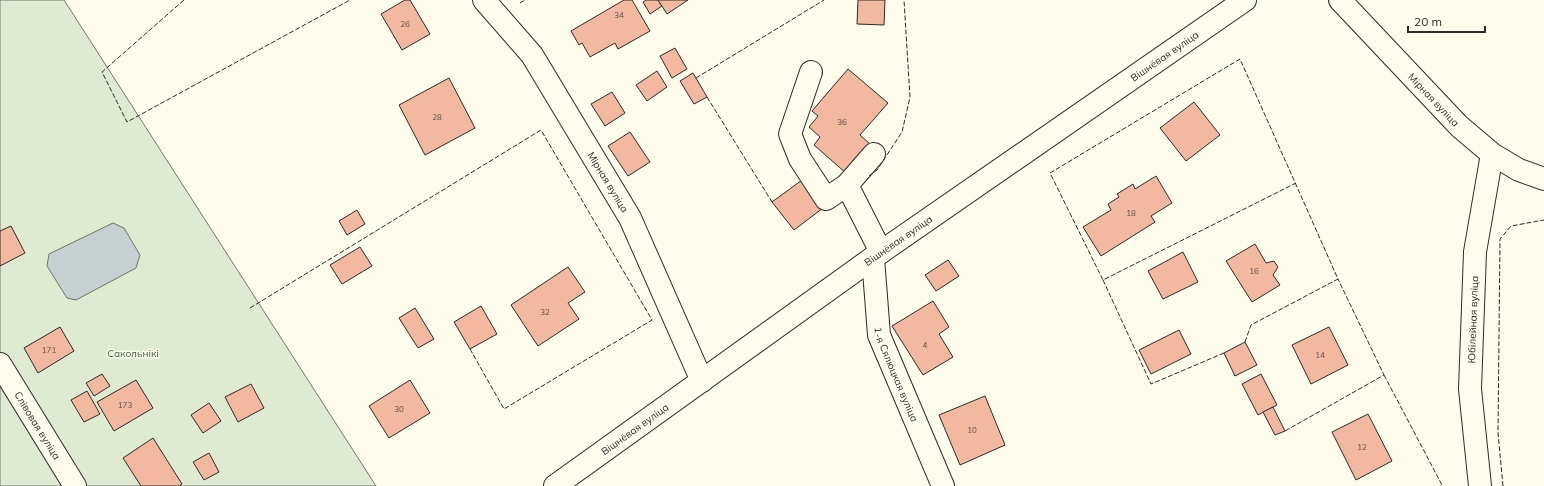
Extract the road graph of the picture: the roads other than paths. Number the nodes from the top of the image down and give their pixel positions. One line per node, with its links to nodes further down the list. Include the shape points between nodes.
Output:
1 (485, 0): 11 (street, Мірная вуліца, via 532,54 630,218)
2 (1245, 0): 9 (street, Вішнёвая вуліца)
3 (1340, 0): 6 (street, Мірная вуліца, via 1459,126)
4 (811, 72): 8 (street, via 790,134 800,160 826,199)
5 (874, 154): 8 (street)
6 (1492, 154): 7 (street, Мірная вуліца, via 1519,170); 15 (street, Юбілейная вуліца, via 1475,252 1471,381)
7 (1544, 179)
8 (847, 185): 9 (street)
9 (877, 255): 11 (street, Вішнёвая вуліца); 14 (street, 1-я Сялюцкая вуліца, via 879,335)
10 (0, 364): 12 (street, Слівовая вуліца)
11 (702, 381): 13 (street, Вішнёвая вуліца)
12 (75, 486)
13 (555, 486)
14 (943, 486)
15 (1480, 486)

